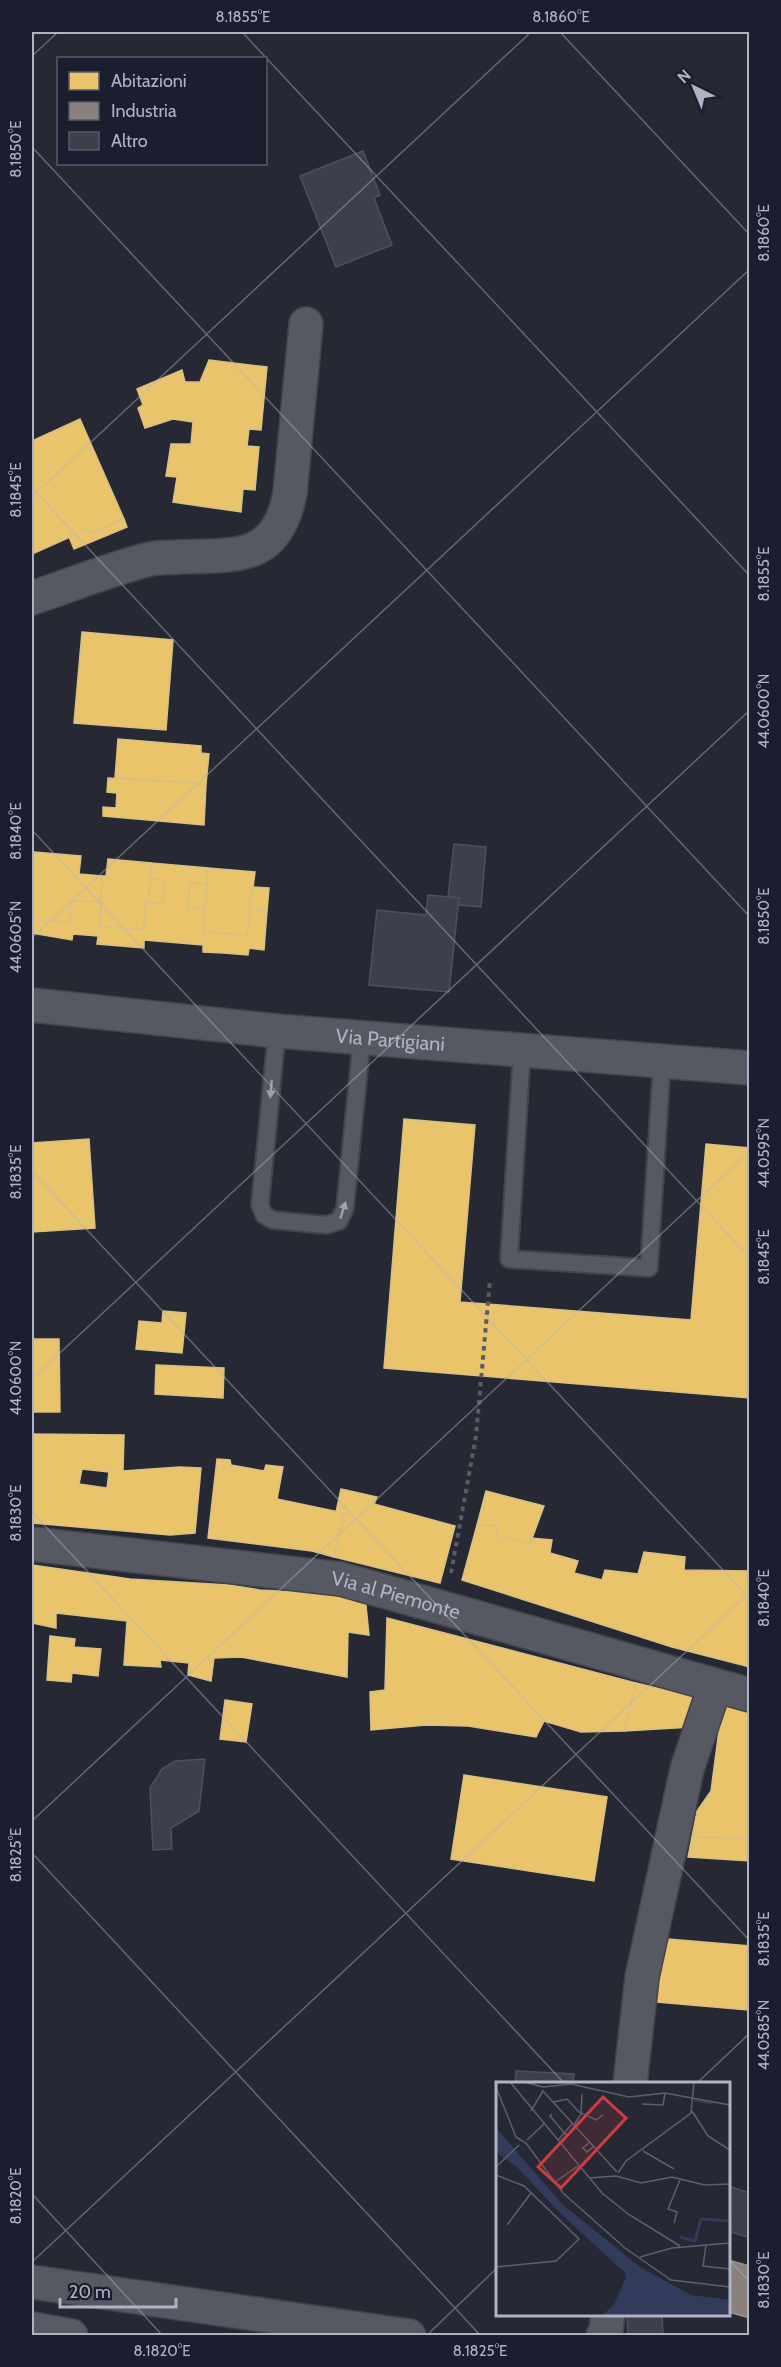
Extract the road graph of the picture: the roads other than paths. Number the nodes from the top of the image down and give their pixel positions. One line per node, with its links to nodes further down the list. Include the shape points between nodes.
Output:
1 (306, 324): 2 (street, via 290,493 286,514 275,533 258,547 238,555 152,558)
2 (32, 598)
3 (32, 1005): 4 (street, Via Partigiani)
4 (277, 1031): 5 (street, Via Partigiani); 5 (lane, one-way to 5, via 260,1205 264,1215 273,1220 326,1225 339,1221 345,1208)
5 (362, 1038): 6 (street, Via Partigiani)
6 (522, 1050): 7 (street, Via Partigiani); 7 (lane, via 509,1259 649,1268)
7 (662, 1061): 8 (street, Via Partigiani)
8 (750, 1068)
9 (32, 1544): 10 (street, Via al Piemonte, via 341,1579)
10 (715, 1686): 11 (street, Via al Piemonte); 12 (street, via 687,1770 644,1966)
11 (750, 1695)
12 (630, 2082)
13 (32, 2282): 17 (street)
14 (608, 2316): 18 (street)
15 (32, 2329): 16 (main road)
16 (71, 2336)
17 (409, 2336)
18 (603, 2336)

